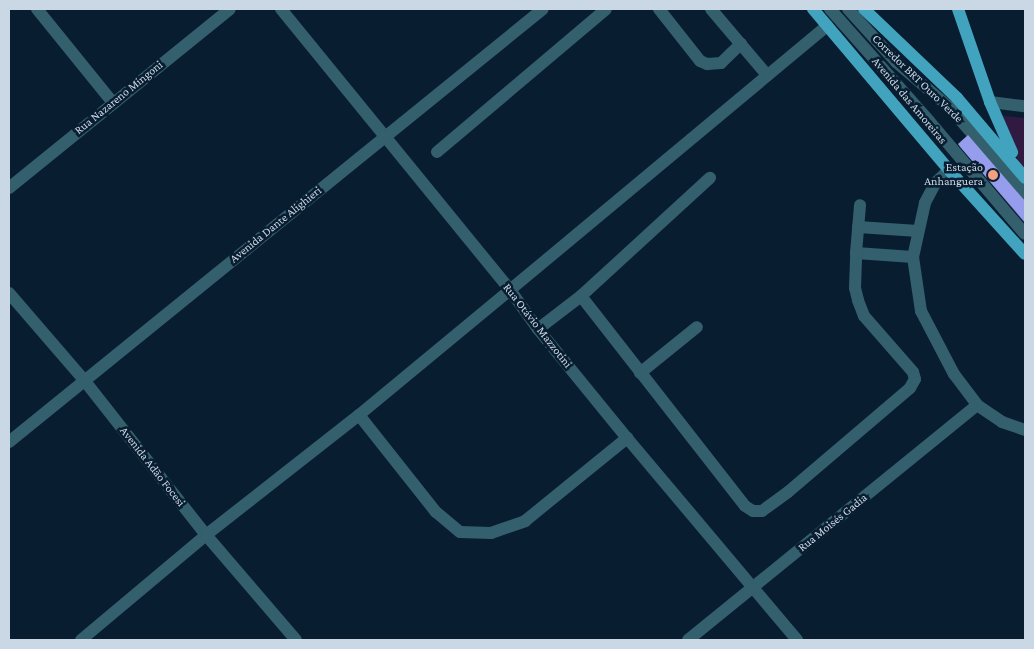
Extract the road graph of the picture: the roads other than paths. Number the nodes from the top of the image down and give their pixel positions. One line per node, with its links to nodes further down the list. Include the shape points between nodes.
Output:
1 (37, 9): 16 (street)
2 (230, 9): 16 (street, Rua Nazareno Mingoni)
3 (281, 9): 19 (street, Rua Otávio Mazzotini)
4 (543, 9): 19 (street, Avenida Dante Alighieri)
5 (606, 9): 20 (street)
6 (659, 9): 14 (street, via 700,61 721,63)
7 (711, 9): 14 (street)
8 (813, 9): 13 (main road, Avenida das Amoreiras)
9 (830, 9): 29 (street, Corredor BRT Ouro Verde)
10 (848, 9): 25 (street, Corredor BRT Ouro Verde, via 896,62 949,107)
11 (864, 9): 22 (main road, via 957,98)
12 (958, 9): 17 (main road)
13 (827, 26): 15 (street); 21 (main road, Avenida das Amoreiras)
14 (739, 46): 15 (street)
15 (765, 76): 33 (street)
16 (113, 102): 24 (street, Rua Nazareno Mingoni)
17 (990, 102): 18 (street); 22 (main road, via 1004,138)
18 (1025, 106)
19 (385, 136): 33 (street, Rua Otávio Mazzotini); 39 (street, Avenida Dante Alighieri)
20 (436, 152)
21 (949, 170): 28 (street, via 936,182 925,203); 31 (main road, Avenida das Amoreiras)
22 (1025, 177)
23 (710, 178): 35 (street)
24 (9, 188)
25 (1025, 194)
26 (860, 205): 27 (street)
27 (858, 227): 28 (street); 30 (street)
28 (918, 231): 32 (street)
29 (1025, 234)
30 (856, 253): 32 (street); 38 (street, via 855,288 864,316 913,372 915,379 910,388 762,511 753,511 746,506)
31 (1025, 254)
32 (913, 257): 40 (street, via 921,311 954,374)
33 (510, 290): 37 (street, Rua Otávio Mazzotini); 41 (street)
34 (9, 293): 39 (street, Avenida Adão Focesi)
35 (580, 296): 37 (street); 38 (street)
36 (697, 327): 38 (street)
37 (538, 329): 43 (street, Rua Otávio Mazzotini)
38 (640, 374)
39 (84, 380): 44 (street, Avenida Dante Alighieri); 45 (street, Avenida Adão Focesi)
40 (978, 405): 42 (street, via 1002,422); 46 (street, Rua Moisés Gadia)
41 (359, 415): 43 (street, via 436,512 460,532 491,533 524,521); 45 (street)
42 (1025, 430)
43 (627, 438): 46 (street, Rua Otávio Mazzotini)
44 (9, 442)
45 (206, 535): 47 (street); 48 (street, Avenida Adão Focesi)
46 (754, 587): 49 (street, Rua Moisés Gadia); 50 (street, Rua Otávio Mazzotini)
47 (81, 640)
48 (296, 640)
49 (688, 640)
50 (798, 640)

